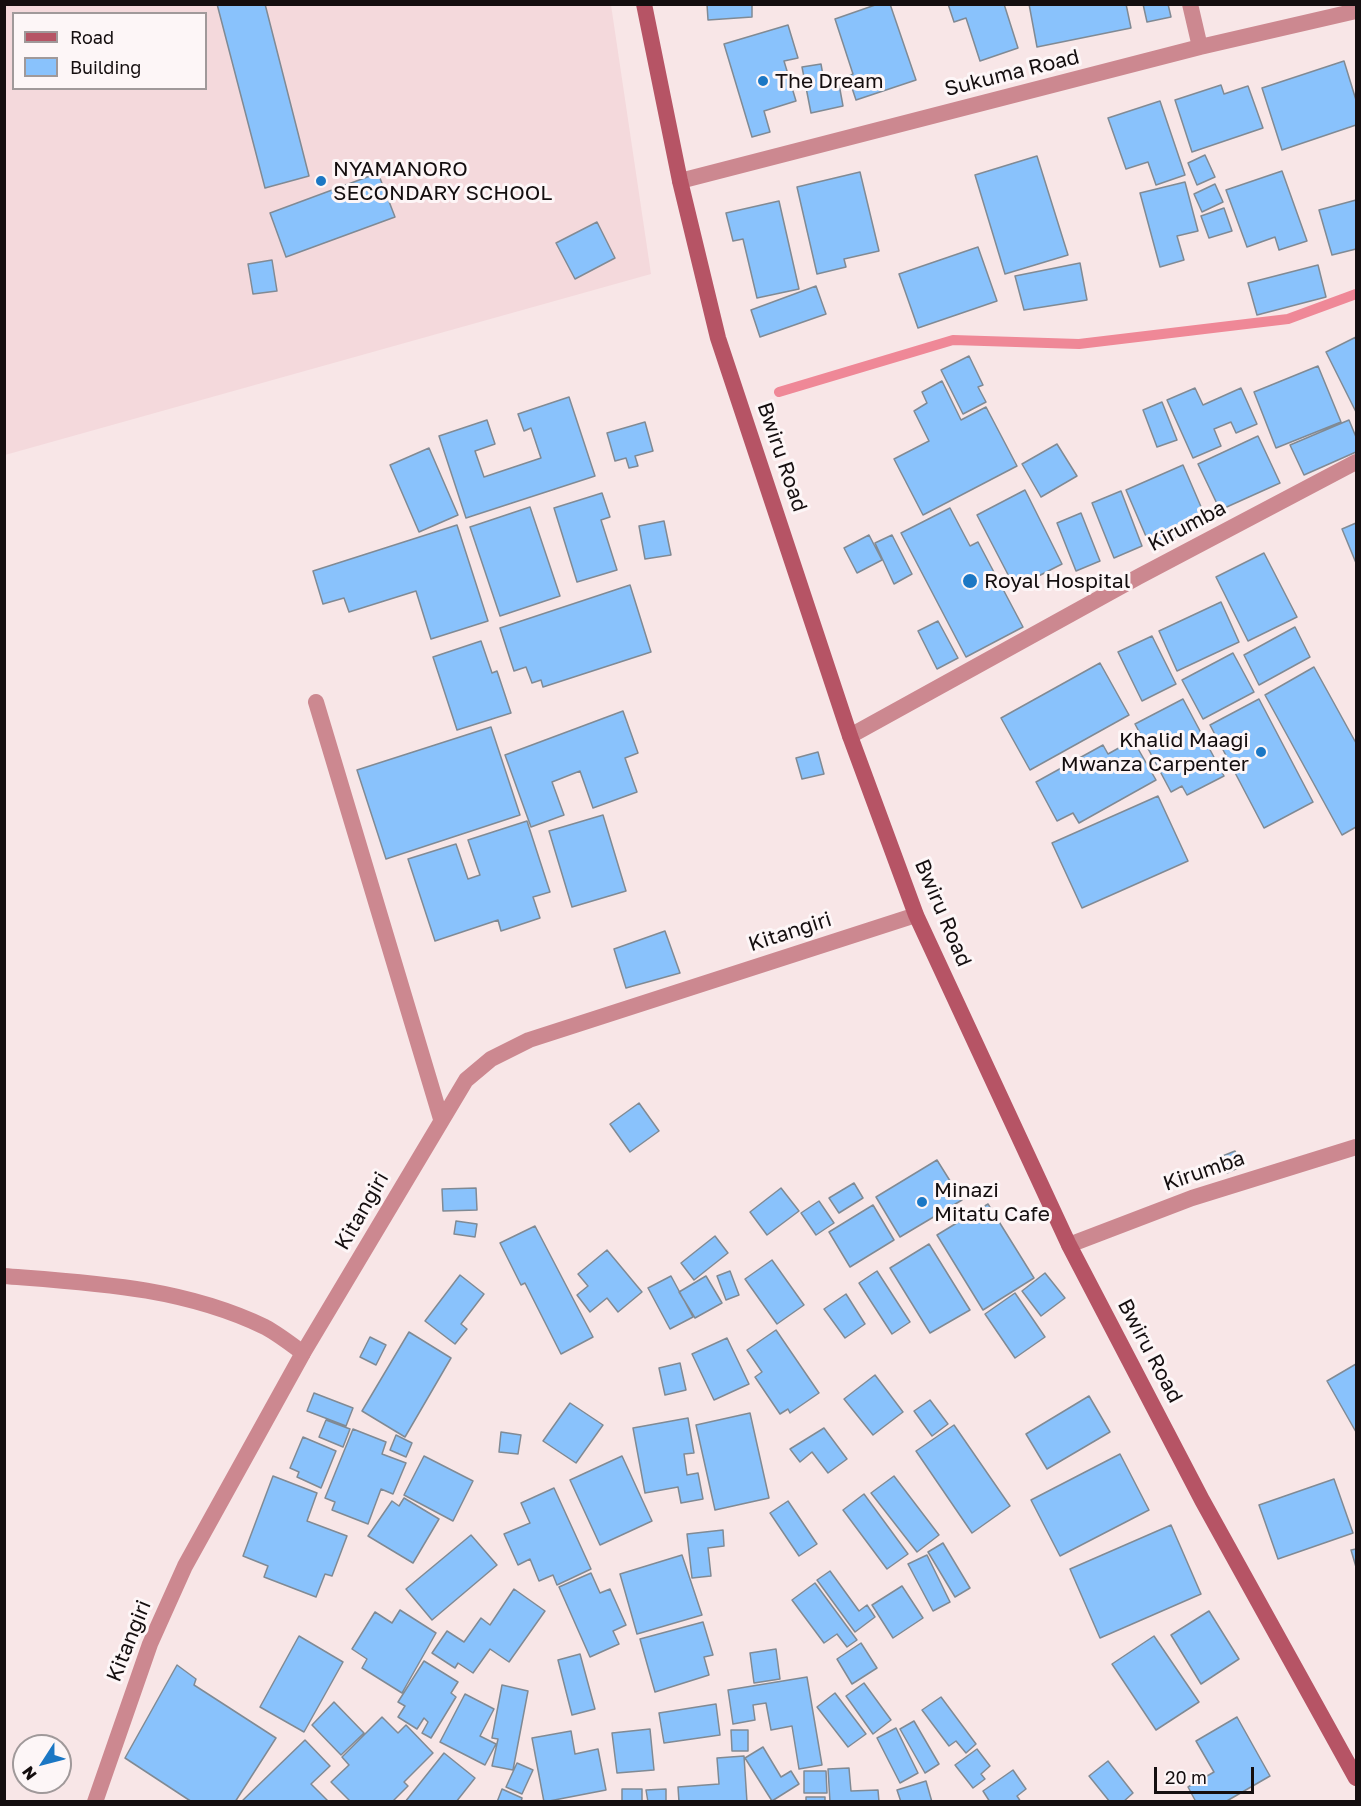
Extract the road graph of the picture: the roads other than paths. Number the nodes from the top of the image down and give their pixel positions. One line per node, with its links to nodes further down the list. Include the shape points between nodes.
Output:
1 (644, 4): 5 (main road, Bwiru Road)
2 (1190, 4): 4 (street)
3 (1356, 11): 4 (street, Sukuma Road)
4 (1200, 47): 5 (street, Sukuma Road)
5 (680, 181): 8 (main road, Bwiru Road, via 718,338)
6 (1356, 462): 8 (street, Kirumba)
7 (316, 702): 10 (street)
8 (850, 736): 9 (main road, Bwiru Road)
9 (916, 915): 10 (street, Kitangiri, via 529,1040 491,1059 466,1080); 12 (main road, Bwiru Road)
10 (441, 1119): 14 (street, Kitangiri)
11 (1356, 1147): 12 (street, Kirumba, via 1192,1198)
12 (1069, 1245): 15 (main road, Bwiru Road)
13 (4, 1276): 14 (street, via 102,1282 168,1293 267,1328)
14 (303, 1353): 16 (street, Kitangiri, via 185,1566 150,1644)
15 (1356, 1778)
16 (95, 1802)

